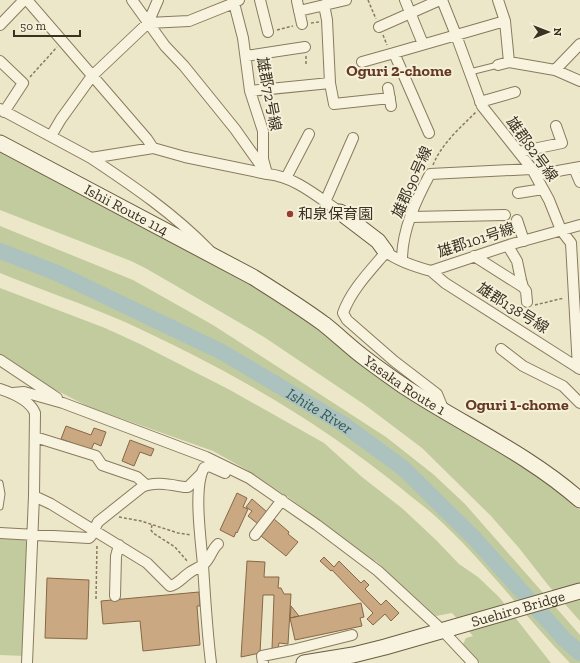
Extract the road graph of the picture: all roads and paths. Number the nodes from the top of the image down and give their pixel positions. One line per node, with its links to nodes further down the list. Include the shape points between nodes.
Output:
1 (26, 0): 18 (street); 22 (street)
2 (132, 0): 16 (street)
3 (158, 0): 16 (street)
4 (260, 0): 20 (street)
5 (346, 0): 11 (street)
6 (404, 0): 13 (street)
7 (441, 0): 13 (street); 21 (street, 雄郡82号線)
8 (498, 0): 15 (street)
9 (297, 1): 12 (street)
10 (236, 2): 16 (street, via 189,21); 28 (street, 雄郡72号線)
11 (324, 5): 12 (street); 14 (street)
12 (300, 11): 17 (street)
13 (410, 12): 19 (street); 23 (street)
14 (327, 20): 17 (path); 37 (street)
15 (505, 21): 21 (street); 31 (street)
16 (148, 23): 35 (street); 55 (street, via 235,129)
17 (302, 24): 20 (path)
18 (0, 25)
19 (380, 27)
20 (268, 32)
21 (456, 35): 23 (street); 34 (street, 雄郡82号線)
22 (62, 41): 35 (street); 38 (path)
23 (423, 44): 26 (street)
24 (580, 44): 27 (street)
25 (305, 47): 28 (street)
26 (394, 53): 30 (street); 45 (street)
27 (575, 55): 33 (street)
28 (246, 56): 39 (street, 雄郡72号線)
29 (0, 61): 38 (street)
30 (362, 62)
31 (509, 62): 32 (street); 33 (street)
32 (498, 65): 34 (lane)
33 (556, 70): 36 (street)
34 (470, 72): 42 (street, 雄郡82号線)
35 (92, 76): 47 (street); 50 (street)
36 (580, 81)
37 (330, 83): 39 (street); 41 (street, via 334,104)
38 (23, 84): 43 (street)
39 (250, 91): 55 (street, 雄郡72号線, via 263,131 263,159)
40 (515, 92): 42 (street)
41 (390, 97)
42 (481, 104): 51 (street, 雄郡82号線); 56 (path, 雄郡90号線, via 437,156)
43 (2, 110): 47 (street)
44 (556, 126): 51 (street, via 562,143)
45 (429, 133)
46 (309, 134): 57 (street)
47 (51, 136): 52 (street)
48 (354, 138): 61 (street)
49 (0, 143): 73 (street, Ishii Route 114)
50 (153, 148): 52 (street); 55 (street)
51 (519, 152): 54 (street, 雄郡82号線)
52 (91, 158): 73 (street, via 135,187 188,228)
53 (577, 168): 54 (street); 58 (street)
54 (534, 172): 56 (street); 59 (street, 雄郡82号線)
55 (267, 174): 57 (street)
56 (430, 174): 64 (street, 雄郡90号線)
57 (286, 178): 61 (street)
58 (580, 182)
59 (544, 189): 60 (street); 67 (street, 雄郡82号線)
60 (518, 193)
61 (325, 202): 62 (street)
62 (340, 212): 71 (street, via 378,241)
63 (505, 215): 64 (street); 70 (path)
64 (411, 217): 75 (street, 雄郡90号線, via 404,240)
65 (518, 220): 68 (street)
66 (580, 225): 67 (street, 雄郡101号線)
67 (561, 230): 68 (street, 雄郡101号線); 69 (street, 雄郡82号線)
68 (524, 241): 70 (street, 雄郡101号線)
69 (571, 243): 72 (street, 雄郡82号線); 79 (street)
70 (510, 245): 74 (street, 雄郡101号線); 78 (street)
71 (386, 252): 75 (street, 雄郡101号線); 89 (street, via 346,305 343,313 347,320 394,361 437,394)
72 (580, 252)
73 (215, 255): 77 (street, Ishii Route 114)
74 (474, 256): 76 (street, 雄郡101号線); 78 (street, via 501,278)
75 (402, 260): 76 (street, 雄郡101号線)
76 (431, 271): 81 (street, 雄郡138号線, via 445,283)
77 (253, 277): 89 (street, Yasaka Route 1, via 312,316 400,383)
78 (523, 287): 80 (street)
79 (574, 296): 80 (path); 84 (street)
80 (529, 304): 81 (path)
81 (530, 337): 84 (street, 雄郡138号線)
82 (501, 349): 88 (street, via 523,366 563,386)
83 (0, 360): 87 (street)
84 (579, 368)
85 (0, 389): 86 (street)
86 (13, 393): 87 (street, via 24,392); 90 (street, via 33,407)
87 (63, 403): 92 (street, via 206,457)
88 (580, 403)
89 (444, 411): 97 (street, Yasaka Route 1, via 497,441 563,485)
90 (35, 437): 94 (street, via 96,456 102,465 137,477); 95 (street)
91 (201, 474): 92 (street, via 204,468 209,466 241,481); 94 (street, via 188,487); 105 (street)
92 (249, 478): 96 (street)
93 (0, 483): 98 (lane)
94 (146, 485): 99 (street)
95 (34, 496): 101 (street); 103 (street)
96 (282, 500): 104 (street); 112 (street, via 378,571)
97 (580, 500)
98 (0, 507)
99 (109, 512): 100 (path, via 116,517); 101 (street, via 98,522)
100 (152, 525): 105 (path); 108 (path, via 153,533 175,547)
101 (96, 531): 103 (street, via 89,538); 107 (street); 111 (path)
102 (0, 533): 103 (street)
103 (32, 535): 115 (street)
104 (256, 535)
105 (200, 536): 108 (street)
106 (218, 544): 108 (street, via 206,562)
107 (119, 545): 108 (street, via 147,563 170,586); 110 (street, via 116,556)
108 (198, 567): 116 (street)
109 (580, 591): 112 (street, Suehiro Bridge)
110 (115, 596)
111 (96, 598)
112 (450, 629): 114 (street, Suehiro Bridge, via 360,653); 118 (street)
113 (352, 635): 117 (street, via 262,656)
114 (314, 662)
115 (27, 663)
116 (211, 663)
117 (263, 663)
118 (473, 663)

